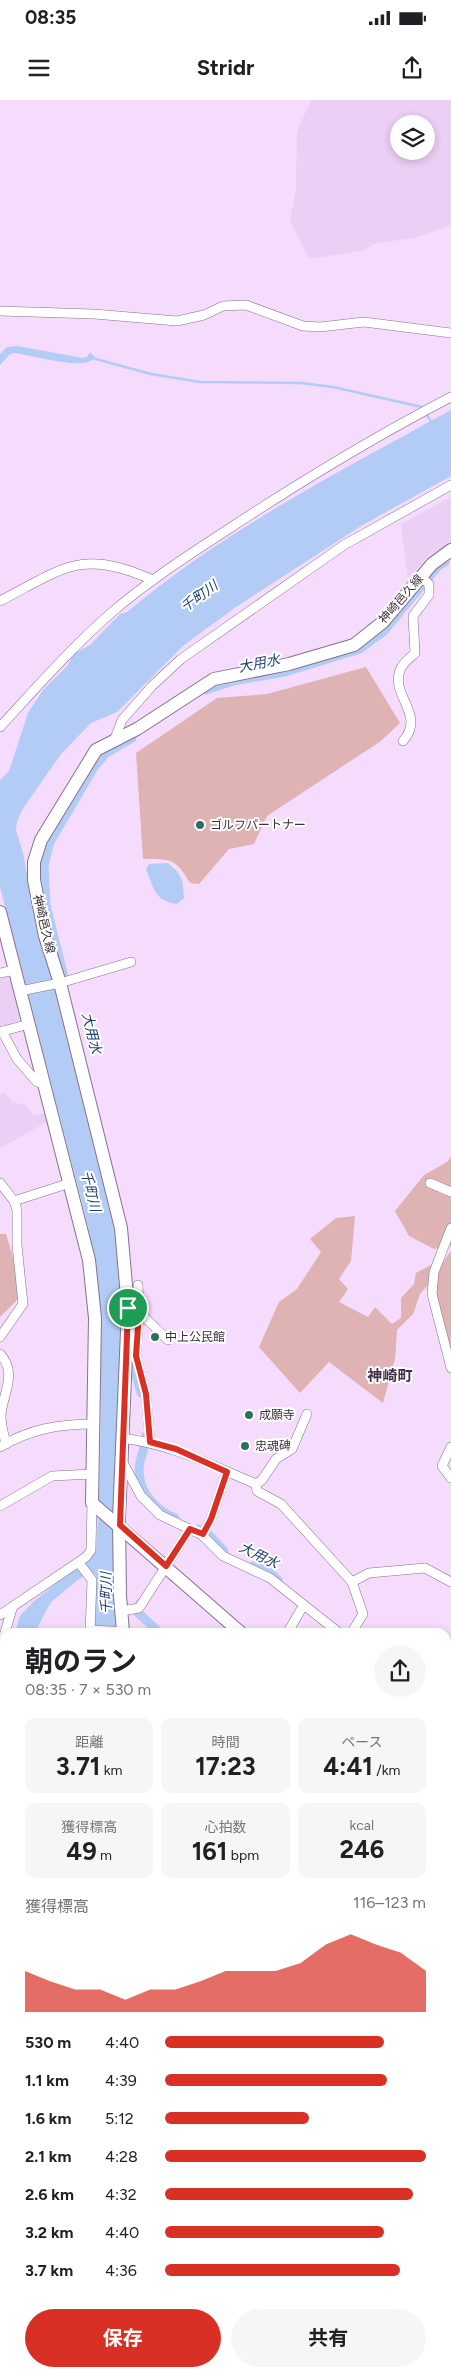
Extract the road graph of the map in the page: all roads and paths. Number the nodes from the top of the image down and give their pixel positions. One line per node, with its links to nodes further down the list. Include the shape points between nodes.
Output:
1 (0, 311): 2 (street, via 177,321 204,315 223,306 246,305 303,326 364,322)
2 (451, 333)
3 (451, 397): 6 (street, via 322,469)
4 (451, 485): 11 (street, via 344,545 181,659 122,720)
5 (451, 550): 7 (main road, 神崎邑久線, via 442,555)
6 (153, 580): 8 (street, via 95,562 80,564 53,573); 9 (street, via 110,614)
7 (425, 580): 10 (street, via 429,595 413,616 415,653 402,667 398,678 411,716 411,727); 11 (main road, 神崎邑久線, via 354,645 289,664 214,679)
8 (0, 601)
9 (0, 727)
10 (402, 741)
11 (113, 742): 16 (main road, 神崎邑久線, via 96,750 87,762 41,840 34,862 34,880 45,936)
12 (0, 912): 14 (main road)
13 (131, 962): 16 (street)
14 (15, 970): 15 (street); 17 (main road)
15 (0, 974)
16 (61, 982): 17 (street); 28 (main road, 神崎邑久線, via 121,1228)
17 (22, 991): 18 (main road)
18 (29, 1024): 19 (street); 20 (main road)
19 (1, 1032): 20 (street, via 36,1082)
20 (44, 1083): 21 (main road)
21 (70, 1182): 25 (street); 34 (main road, via 93,1287)
22 (0, 1183): 25 (street)
23 (430, 1183): 24 (street)
24 (451, 1192)
25 (14, 1200): 29 (street, via 23,1304)
26 (451, 1228): 32 (street, via 434,1272 432,1294)
27 (138, 1286): 28 (street)
28 (134, 1310): 30 (street); 35 (main road, 神崎邑久線); 36 (street, via 136,1356 146,1394)
29 (0, 1337)
30 (168, 1340)
31 (0, 1354): 37 (street, via 5,1359 9,1381 1,1416)
32 (451, 1368)
33 (307, 1414): 43 (street, via 292,1449 276,1459)
34 (94, 1424): 37 (street, via 62,1424 23,1435); 41 (main road)
35 (122, 1438): 36 (street); 39 (main road, 神崎邑久線)
36 (150, 1442): 40 (street, via 176,1449)
37 (3, 1446)
38 (451, 1447): 42 (street, via 442,1466)
39 (121, 1458): 46 (main road, 神崎邑久線); 47 (street, via 145,1501 164,1518)
40 (227, 1472): 43 (street); 48 (street, via 211,1519)
41 (93, 1474): 44 (main road); 45 (street, via 52,1476)
42 (451, 1478)
43 (256, 1484): 51 (street, via 257,1491 281,1504)
44 (96, 1505): 46 (main road); 49 (street, via 91,1550)
45 (0, 1506)
46 (118, 1524): 50 (main road); 55 (main road, 神崎邑久線)
47 (190, 1529): 48 (street); 50 (street)
48 (203, 1532): 53 (street, via 223,1556 270,1578)
49 (79, 1564): 54 (street); 58 (street, via 92,1580)
50 (166, 1566): 55 (street, via 138,1608); 60 (main road)
51 (352, 1582): 52 (street, via 369,1573 425,1568); 63 (street, via 363,1614)
52 (451, 1582)
53 (303, 1606): 61 (street); 62 (street)
54 (12, 1609): 56 (street); 57 (street)
55 (122, 1611): 59 (main road, 神崎邑久線)
56 (0, 1616)
57 (6, 1628)
58 (91, 1628)
59 (123, 1628)
60 (236, 1628)
61 (290, 1628)
62 (333, 1628)
63 (354, 1628)

